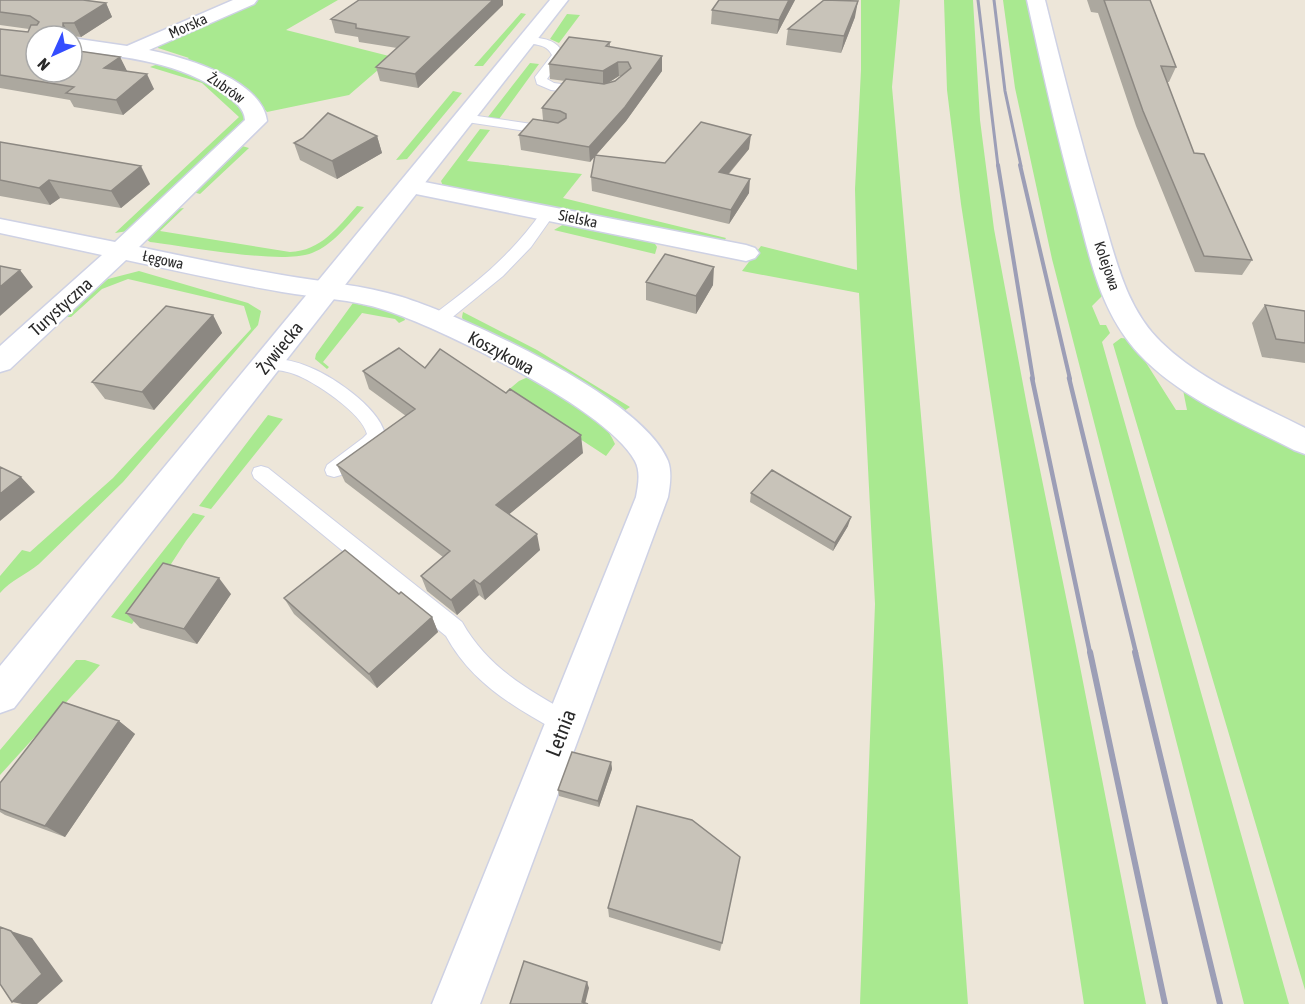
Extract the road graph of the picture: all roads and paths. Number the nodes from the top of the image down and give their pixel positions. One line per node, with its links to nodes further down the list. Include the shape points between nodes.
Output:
1 (248, 0): 6 (street, Morska)
2 (559, 0): 4 (street, Żywiecka)
3 (1036, 0): 19 (street, Kolejowa, via 1105,266 1135,330 1175,368)
4 (527, 40): 7 (lane, via 548,43 557,51 541,81 550,87); 8 (street, Żywiecka)
5 (84, 46): 6 (street, Żubrów)
6 (129, 52): 13 (street, Żubrów, via 217,78 252,107 256,121)
7 (592, 92)
8 (464, 118): 9 (lane); 10 (street, Żywiecka)
9 (560, 131)
10 (409, 186): 11 (street, Sielska); 15 (street, Żywiecka)
11 (548, 213): 14 (street, Sielska); 16 (lane, via 498,273)
12 (0, 226): 13 (street, Łęgowa)
13 (121, 251): 15 (street, Łęgowa); 17 (street, Turystyczna)
14 (746, 253)
15 (326, 291): 16 (street, Koszykowa, via 393,304); 18 (street, Żywiecka)
16 (438, 320): 20 (street, Koszykowa, via 521,362 609,414 631,432)
17 (0, 362)
18 (267, 363): 21 (lane, via 319,378 375,426 372,441); 23 (street, Żywiecka)
19 (1305, 442)
20 (652, 460): 24 (street, Letnia, via 652,497)
21 (334, 470)
22 (261, 472): 24 (lane, via 454,628 462,647 480,665 521,698)
23 (0, 695)
24 (565, 723): 25 (street, Letnia)
25 (456, 1004)

